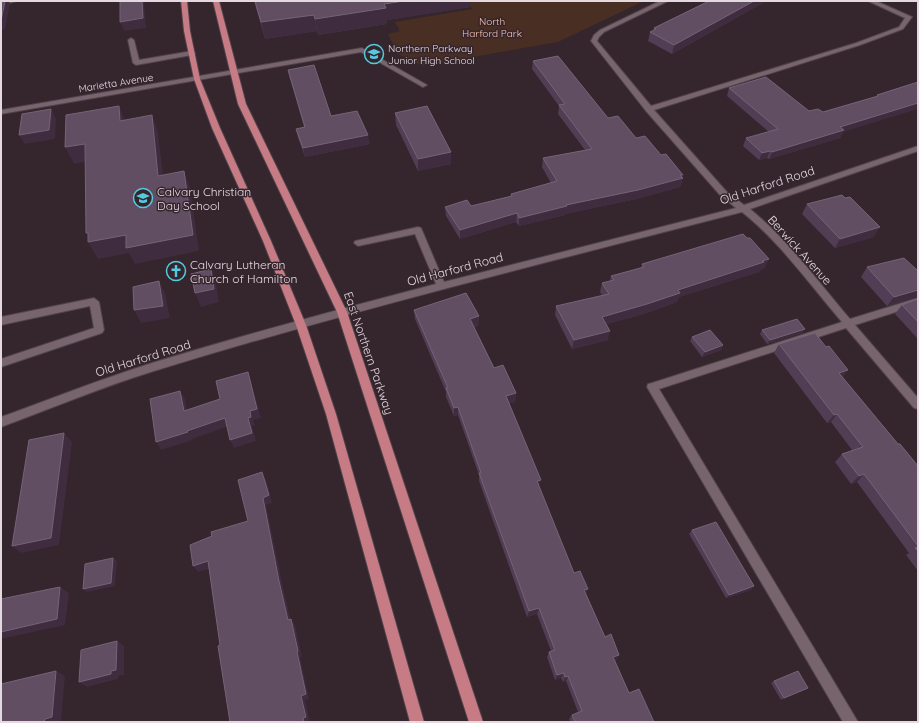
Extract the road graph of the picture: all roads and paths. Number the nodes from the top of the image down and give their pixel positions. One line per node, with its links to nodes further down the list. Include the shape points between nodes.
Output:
1 (14, 1): 6 (street)
2 (184, 1): 8 (main road)
3 (216, 1): 9 (main road, East Northern Parkway)
4 (665, 1): 12 (street, Berwick Avenue, via 609,28 596,36 594,41)
5 (870, 1): 12 (street, via 909,17 901,28 858,44)
6 (1, 3)
7 (131, 40): 8 (street, via 136,63)
8 (192, 53): 10 (main road)
9 (233, 72): 10 (street, Marietta Avenue); 11 (street, Marietta Avenue, via 362,50); 19 (main road, East Northern Parkway, via 242,104)
10 (197, 79): 13 (street, Marietta Avenue); 22 (main road)
11 (423, 85)
12 (649, 109): 15 (street, Berwick Avenue, via 723,193)
13 (1, 112)
14 (918, 148): 15 (street, Old Harford Road)
15 (742, 209): 17 (street, Old Harford Road); 21 (street, Berwick Avenue, via 759,221 778,241)
16 (358, 243): 17 (street, via 418,230)
17 (441, 286): 19 (street, Old Harford Road)
18 (918, 302): 21 (street)
19 (342, 312): 22 (street, Old Harford Road); 27 (main road, East Northern Parkway)
20 (1, 321): 23 (street, via 94,302 99,330)
21 (849, 324): 24 (street, Berwick Avenue); 28 (street, via 652,387)
22 (301, 325): 25 (street, Old Harford Road, via 106,383); 26 (main road, via 331,414)
23 (1, 363)
24 (918, 405)
25 (1, 422)
26 (417, 722)
27 (476, 722)
28 (851, 722)

